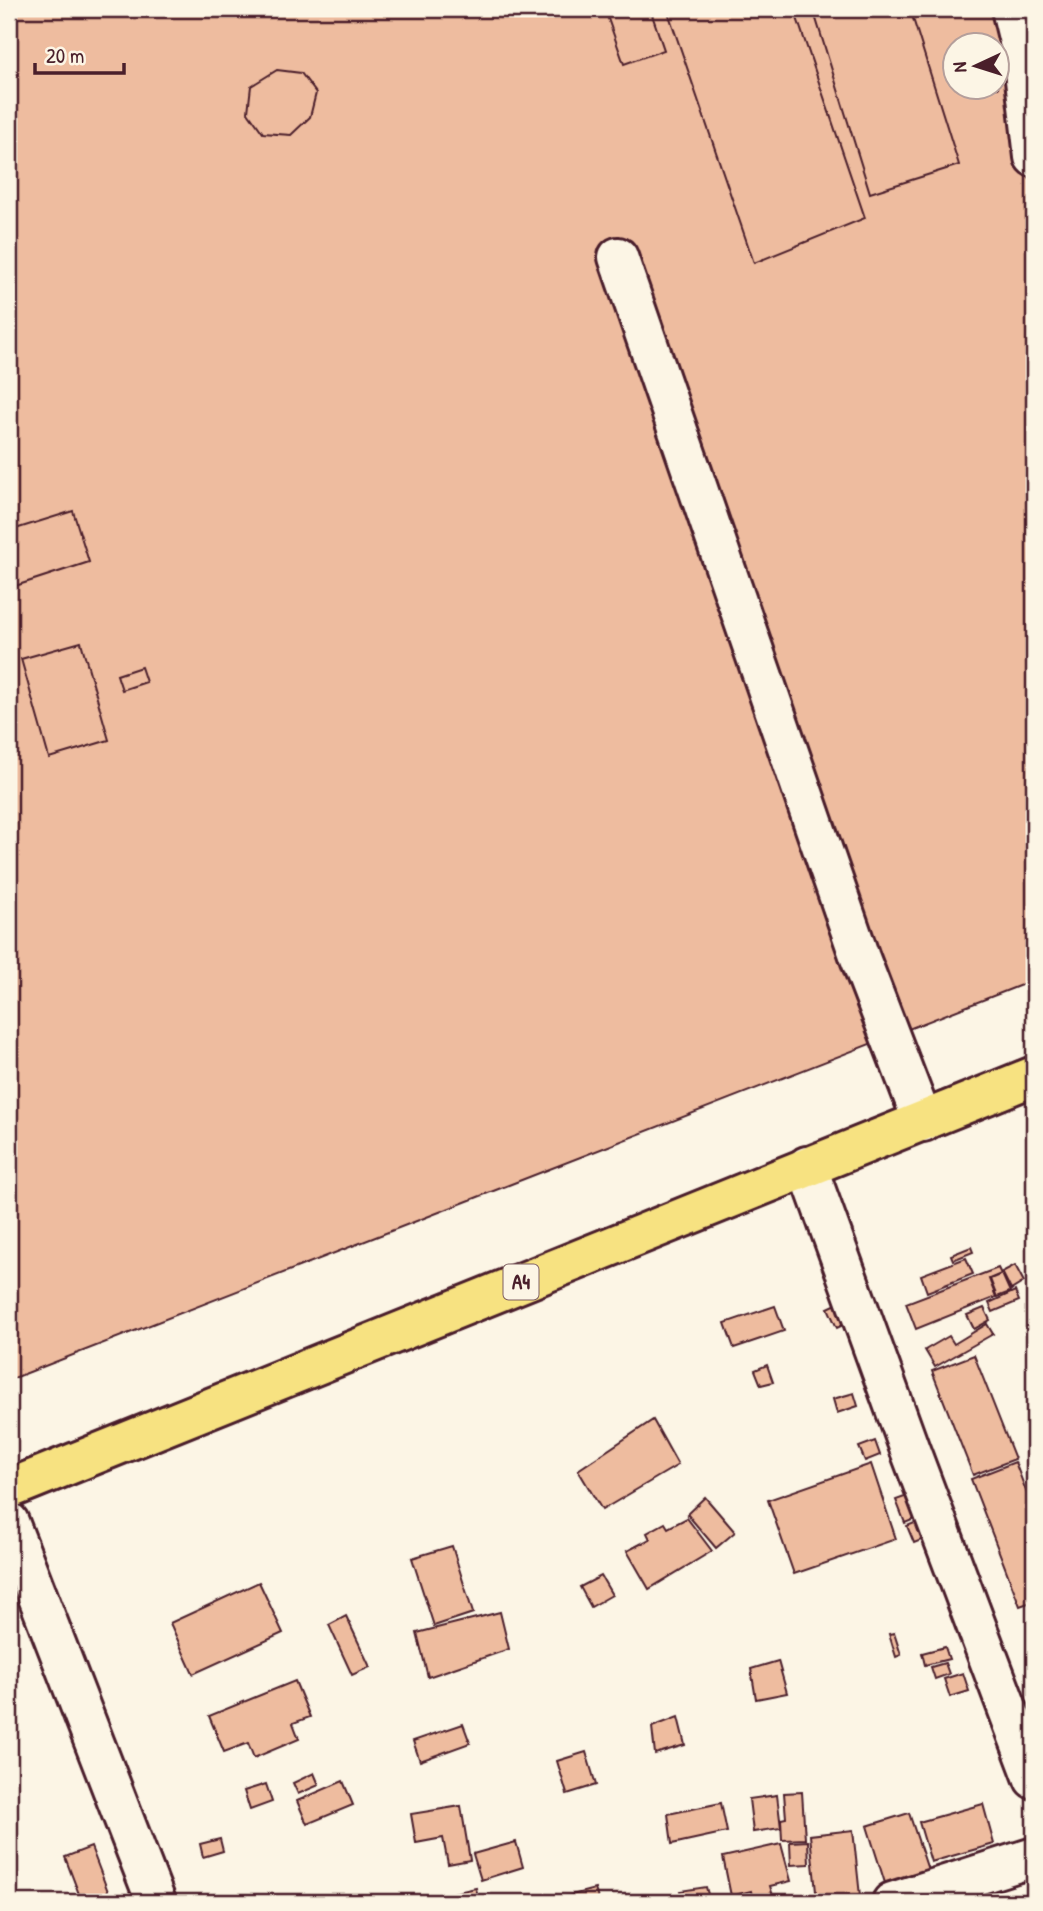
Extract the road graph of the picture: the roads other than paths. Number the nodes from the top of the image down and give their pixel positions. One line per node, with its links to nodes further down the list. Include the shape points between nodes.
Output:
1 (1011, 9): 2 (street, via 1022,54)
2 (1034, 157)
3 (618, 257): 5 (street, via 860,958)
4 (1034, 1076): 5 (highway, A4)
5 (923, 1122): 6 (highway, A4)
6 (807, 1166): 7 (highway, A4); 9 (street)
7 (9, 1489)
8 (9, 1522): 11 (street)
9 (1034, 1779)
10 (1034, 1857): 12 (street)
11 (156, 1902)
12 (892, 1902)

